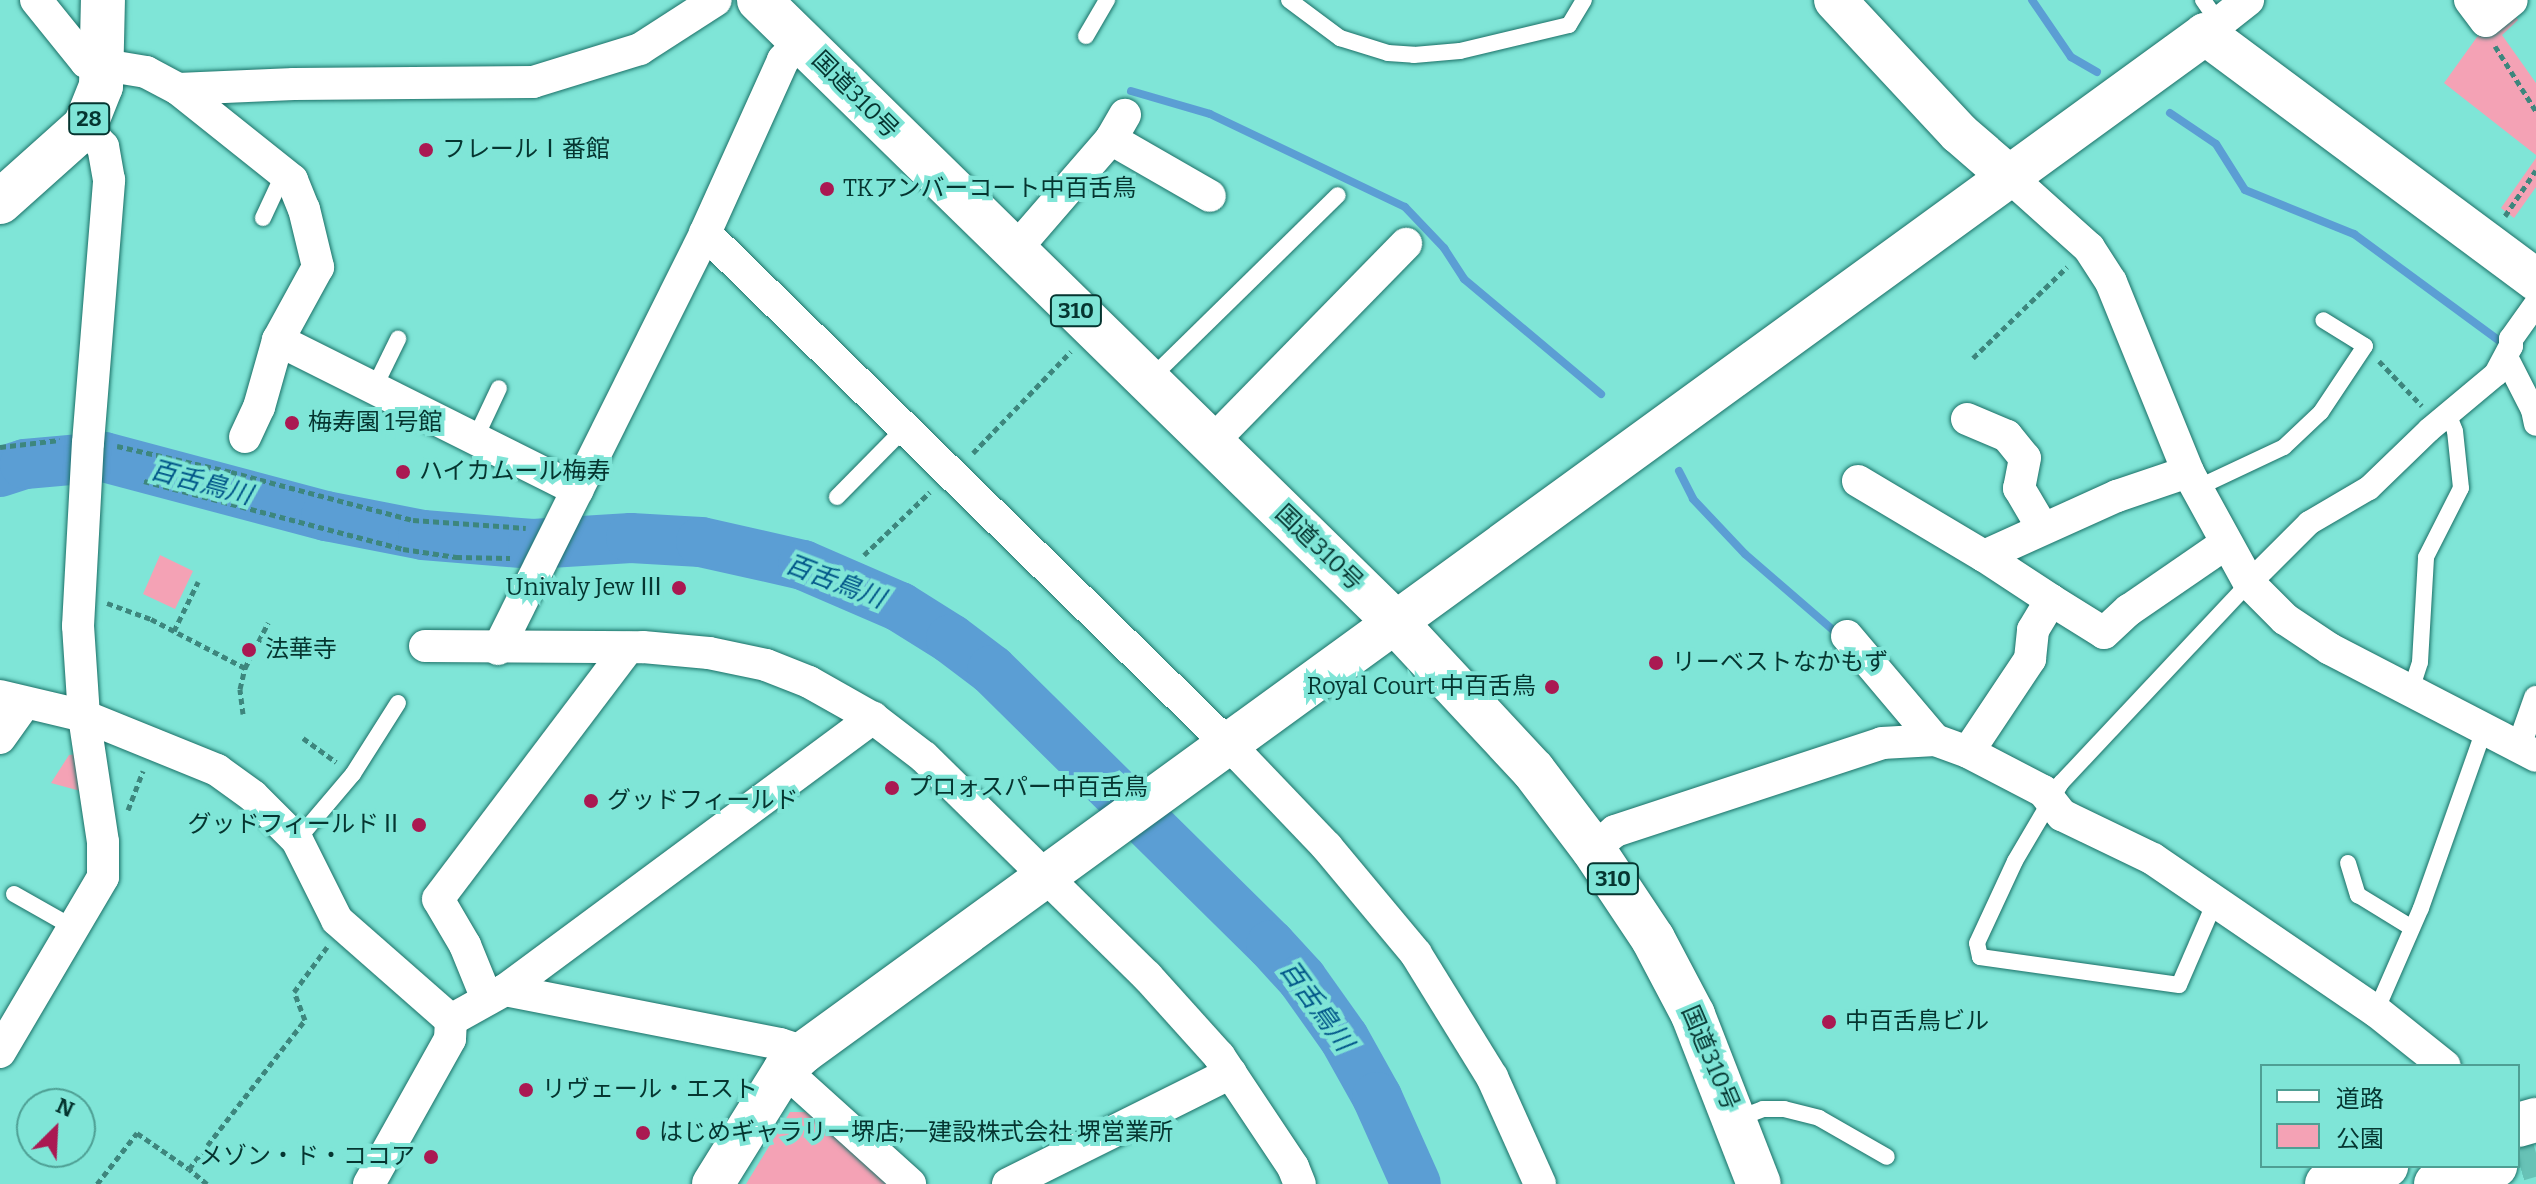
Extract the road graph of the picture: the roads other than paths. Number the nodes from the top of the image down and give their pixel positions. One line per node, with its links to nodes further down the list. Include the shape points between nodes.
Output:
1 (36, 0): 14 (street, via 86,62)
2 (103, 0): 14 (main road, 28)
3 (716, 0): 15 (street, via 640,49 533,82)
4 (1107, 0): 13 (lane)
5 (1289, 0): 6 (lane, via 1340,38 1414,55 1460,51 1569,25)
6 (1584, 0)
7 (1835, 0): 18 (street, via 1959,133)
8 (2248, 0): 12 (street)
9 (2512, 0): 10 (street)
10 (2478, 10)
11 (785, 16): 23 (street, via 783,60); 25 (main road, 国道310号 / 310)
12 (2209, 19): 18 (street); 26 (street)
13 (1086, 36)
14 (103, 67): 15 (street, via 146,72); 16 (main road, 28, via 96,104)
15 (178, 89): 17 (street)
16 (85, 126): 21 (main road, 28); 60 (street, via 103,147 109,180 79,592)
17 (284, 173): 22 (lane); 30 (street, via 304,209 318,267)
18 (2011, 178): 42 (street, via 2089,248 2111,282); 51 (street)
19 (1338, 195): 32 (lane)
20 (1210, 196): 25 (street, via 1118,127)
21 (0, 202)
22 (263, 218)
23 (705, 233): 38 (street); 44 (street)
24 (1406, 244): 41 (street)
25 (1014, 251): 32 (main road, 国道310号 / 310)
26 (2536, 280)
27 (2536, 304): 31 (street, via 2511,339)
28 (2323, 320): 42 (lane, via 2365,346 2321,412 2284,447)
29 (398, 339): 33 (lane)
30 (278, 340): 33 (street); 39 (street)
31 (2506, 357): 35 (street, via 2496,374); 37 (street)
32 (1148, 381): 41 (main road, 国道310号 / 310)
33 (374, 388): 40 (street)
34 (499, 388): 40 (lane)
35 (2443, 418): 49 (street, via 2369,488 2309,523); 56 (lane, via 2455,431 2461,488 2426,557 2420,662)
36 (1967, 419): 46 (street, via 2007,436 2025,458 2019,488)
37 (2536, 424)
38 (905, 428): 45 (lane); 65 (street)
39 (245, 437)
40 (475, 439): 44 (street)
41 (1211, 443): 51 (main road, 国道310号 / 310)
42 (2192, 480): 46 (street); 47 (street)
43 (1858, 481): 48 (street)
44 (577, 490): 55 (street)
45 (837, 497)
46 (2042, 527): 48 (street)
47 (2225, 544): 49 (street); 50 (street, via 2104,633)
48 (1984, 556): 50 (street)
49 (2249, 583): 56 (street, via 2296,627); 68 (lane, via 2139,696)
50 (2051, 600): 67 (street, via 2033,630 2030,659)
51 (1394, 621): 65 (street); 70 (main road, 国道310号 / 310, via 1533,770)
52 (1847, 636): 64 (street)
53 (425, 646): 55 (street)
54 (628, 648): 55 (street); 61 (street, via 709,653 766,665); 77 (street, via 438,899)
55 (498, 649)
56 (2411, 690): 62 (street)
57 (2536, 698): 66 (street)
58 (12, 700): 60 (street); 63 (street)
59 (398, 703): 69 (lane, via 353,774)
60 (84, 716): 69 (street, via 217,770 253,796); 75 (street, via 103,842 103,877)
61 (873, 718): 72 (street, via 924,757); 77 (street)
62 (2485, 727): 66 (street); 76 (lane)
63 (0, 738)
64 (1935, 740): 67 (street); 70 (street, via 1882,743 1615,831)
65 (1226, 743): 72 (street); 95 (street, via 1327,847 1416,954 1492,1077)
66 (2527, 751)
67 (1968, 752): 68 (street, via 2043,791)
68 (2049, 801): 74 (street, via 2062,815 2153,859); 74 (lane, via 1977,943 1980,957 2179,985)
69 (297, 840): 79 (street, via 337,920)
70 (1593, 849): 84 (main road, 国道310号 / 310, via 1653,939 1693,1015)
71 (2348, 863): 76 (lane, via 2358,895)
72 (1046, 875): 81 (street); 83 (street, via 1147,976)
73 (14, 894): 75 (lane)
74 (2215, 902): 78 (street)
75 (74, 928): 80 (street)
76 (2412, 928): 78 (lane)
77 (496, 994): 79 (street); 81 (street, via 780,1044)
78 (2376, 1011): 82 (street)
79 (451, 1020): 90 (street, via 450,1039)
80 (0, 1052)
81 (794, 1061): 91 (street); 92 (street)
82 (2442, 1064)
83 (1231, 1073): 93 (street); 94 (street)
84 (1736, 1119): 87 (lane, via 1763,1109 1784,1109 1819,1118); 96 (main road, 国道310号 / 310)
85 (2520, 1127): 86 (street)
86 (2536, 1140)
87 (1887, 1157)
88 (2379, 1168): 97 (main road)
89 (2488, 1168): 98 (main road)
90 (369, 1184)
91 (713, 1184)
92 (910, 1184)
93 (1008, 1184)
94 (1300, 1184)
95 (1540, 1184)
96 (1759, 1184)
97 (2327, 1184)
98 (2436, 1184)

